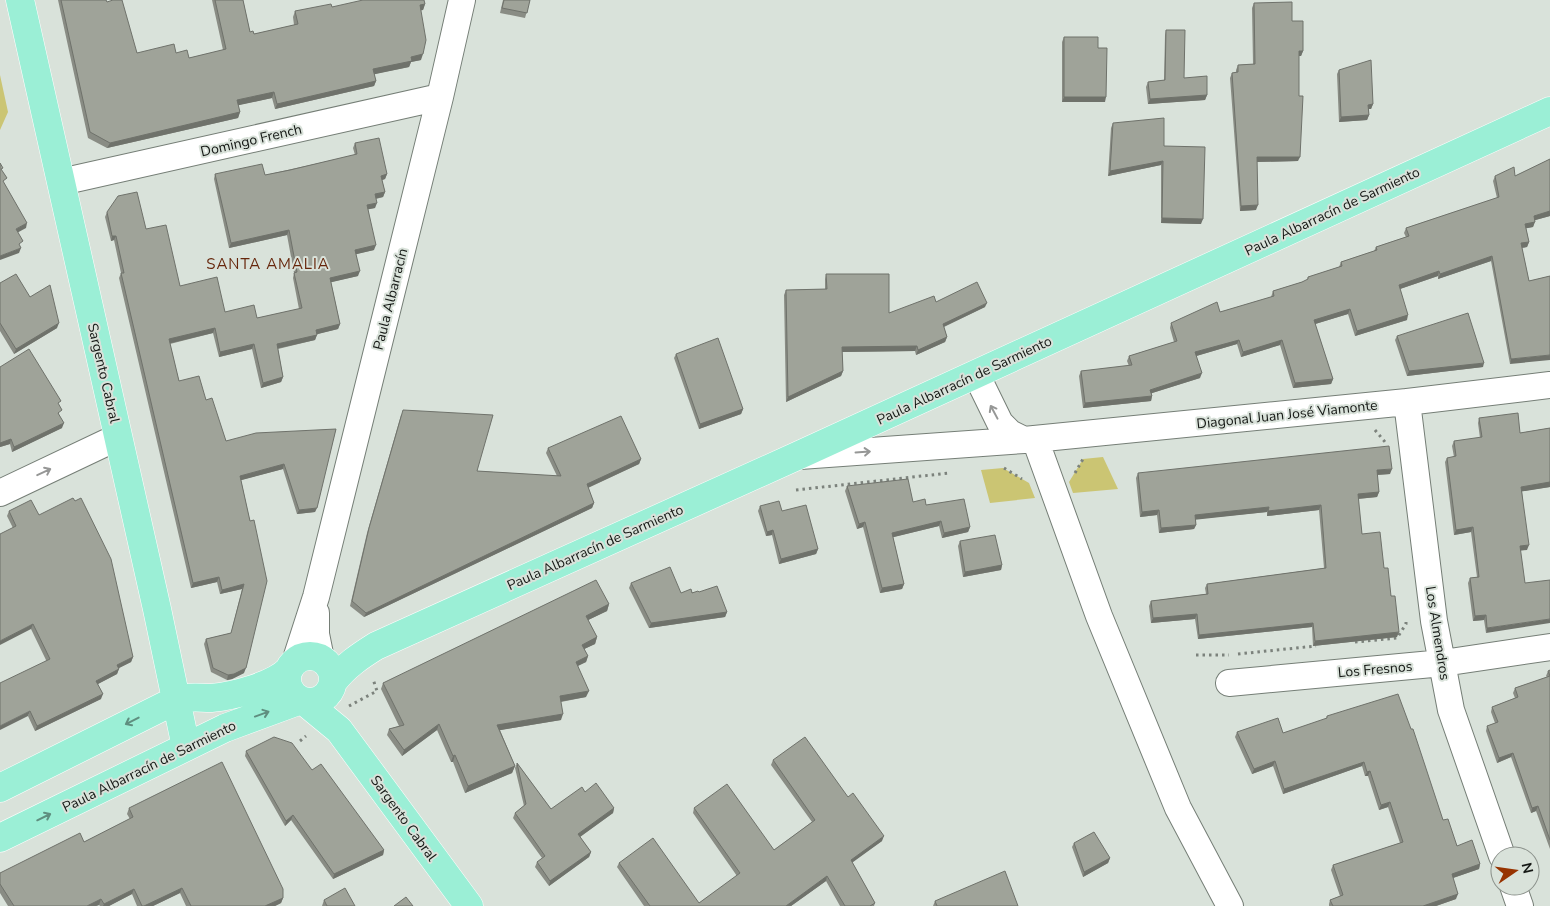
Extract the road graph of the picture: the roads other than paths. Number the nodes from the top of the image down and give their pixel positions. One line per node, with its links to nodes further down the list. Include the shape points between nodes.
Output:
1 (20, 0): 5 (main road, Sargento Cabral)
2 (462, 0): 3 (street, Paula Albarracín)
3 (440, 97): 5 (street, Domingo French); 13 (street, Paula Albarracín)
4 (1550, 111): 6 (main road, Paula Albarracín de Sarmiento)
5 (61, 182): 9 (main road, Sargento Cabral)
6 (976, 374): 10 (street, one-way to 6, via 1000,423); 11 (main road, Paula Albarracín de Sarmiento)
7 (1550, 384): 8 (street, Diagonal Juan José Viamonte)
8 (1408, 402): 10 (street, Diagonal Juan José Viamonte); 15 (street, Los Almendros, via 1434,621)
9 (118, 437): 12 (street, one-way to 9); 19 (main road, Sargento Cabral)
10 (1034, 447): 11 (street, Diagonal Juan José Viamonte, one-way to 10); 27 (street, via 1178,808)
11 (797, 456): 17 (main road, Paula Albarracín de Sarmiento, via 376,646)
12 (0, 493)
13 (316, 597): 16 (street, Paula Albarracín); 17 (street, Paula Albarracín, via 316,634)
14 (1550, 647): 15 (street, Los Fresnos)
15 (1443, 663): 18 (street, Los Fresnos); 25 (street, Los Almendros, via 1451,710)
16 (292, 666): 17 (main road, via 299,659 310,656); 19 (main road, via 265,684 224,697); 20 (main road, via 287,681 296,697)
17 (327, 673): 20 (main road, via 326,696 312,702); 21 (main road, Sargento Cabral, via 332,711)
18 (1229, 683)
19 (176, 700): 22 (main road, Sargento Cabral); 23 (main road, one-way to 23)
20 (303, 701): 21 (main road, Sargento Cabral); 22 (main road, Paula Albarracín de Sarmiento, one-way to 20, via 225,728)
21 (339, 730): 26 (main road, Sargento Cabral)
22 (186, 747): 24 (main road, Paula Albarracín de Sarmiento, one-way to 22)
23 (0, 788)
24 (0, 838)
25 (1499, 846)
26 (469, 906)
27 (1230, 906)

